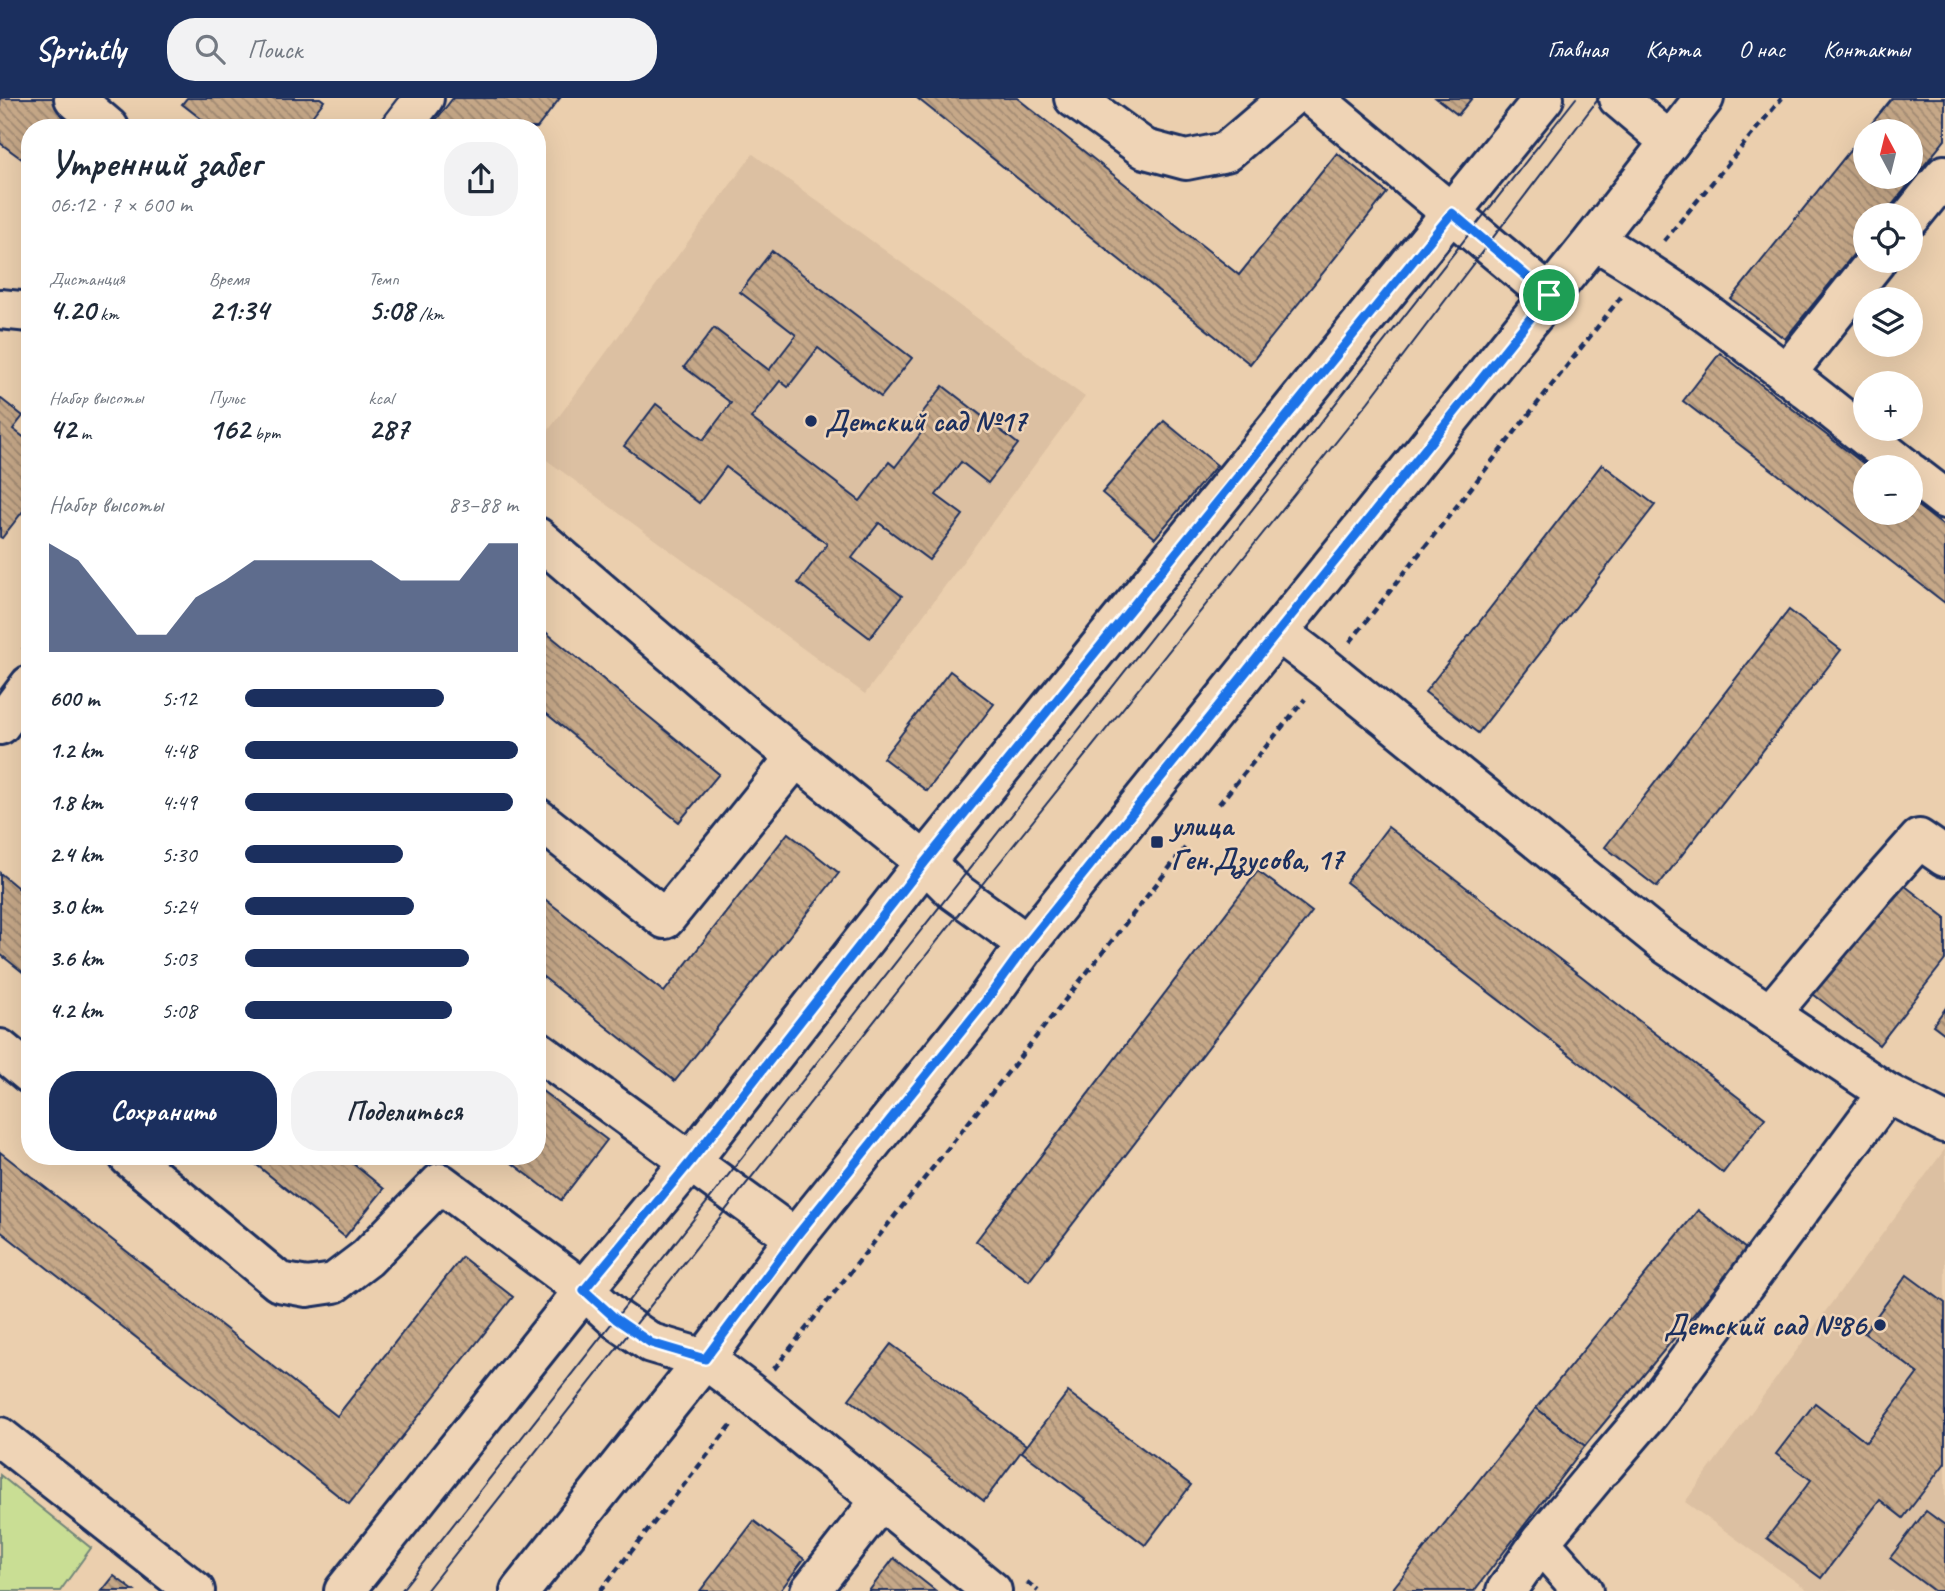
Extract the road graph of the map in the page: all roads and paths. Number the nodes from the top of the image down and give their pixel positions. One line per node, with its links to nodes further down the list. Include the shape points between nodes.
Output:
1 (74, 98): 10 (street)
2 (424, 98): 11 (street)
3 (1074, 98): 4 (street, via 1145,149 1186,160 1226,152)
4 (1289, 98)
5 (1314, 98): 15 (street)
6 (1544, 98): 15 (street)
7 (1618, 98): 12 (street)
8 (1704, 98): 12 (street)
9 (1782, 98): 17 (path)
10 (99, 119)
11 (408, 119)
12 (1670, 142): 16 (street)
13 (1945, 174): 14 (street)
14 (1922, 203)
15 (1452, 213): 20 (street); 37 (street)
16 (1594, 240): 20 (street); 23 (street, via 1643,268)
17 (1664, 241)
18 (1866, 273): 23 (street)
19 (1625, 291): 29 (path)
20 (1549, 295): 28 (street)
21 (0, 309): 22 (street)
22 (21, 311)
23 (1786, 374): 24 (street)
24 (1889, 455)
25 (1923, 482): 26 (street)
26 (1945, 499)
27 (546, 545): 32 (street)
28 (1278, 632): 29 (street); 38 (street)
29 (1328, 670): 33 (path); 39 (street, via 1667,945)
30 (21, 697): 31 (street)
31 (0, 724)
32 (796, 757): 34 (street, via 665,919); 37 (street)
33 (1219, 804)
34 (546, 825)
35 (1185, 848): 51 (path)
36 (1945, 857): 39 (street, via 1919,839)
37 (925, 862): 38 (street, via 954,891); 45 (street)
38 (1027, 944): 48 (street)
39 (1771, 1013): 43 (street)
40 (0, 1049): 42 (street)
41 (546, 1056): 45 (street)
42 (21, 1066)
43 (1887, 1093): 44 (street); 54 (street, via 1650,1412)
44 (1945, 1123)
45 (691, 1161): 48 (street); 49 (street)
46 (139, 1165): 47 (street, via 279,1282 307,1287 334,1283 367,1258)
47 (444, 1170): 49 (street)
48 (795, 1238): 50 (street)
49 (584, 1290): 50 (street, via 651,1343); 56 (street)
50 (705, 1359): 51 (street); 57 (street)
51 (761, 1385): 53 (street); 58 (path)
52 (0, 1437): 55 (street)
53 (881, 1500): 59 (street); 60 (street)
54 (1540, 1542): 61 (street); 62 (street)
55 (195, 1591)
56 (344, 1591)
57 (520, 1591)
58 (600, 1591)
59 (810, 1591)
60 (992, 1591)
61 (1506, 1591)
62 (1583, 1591)

